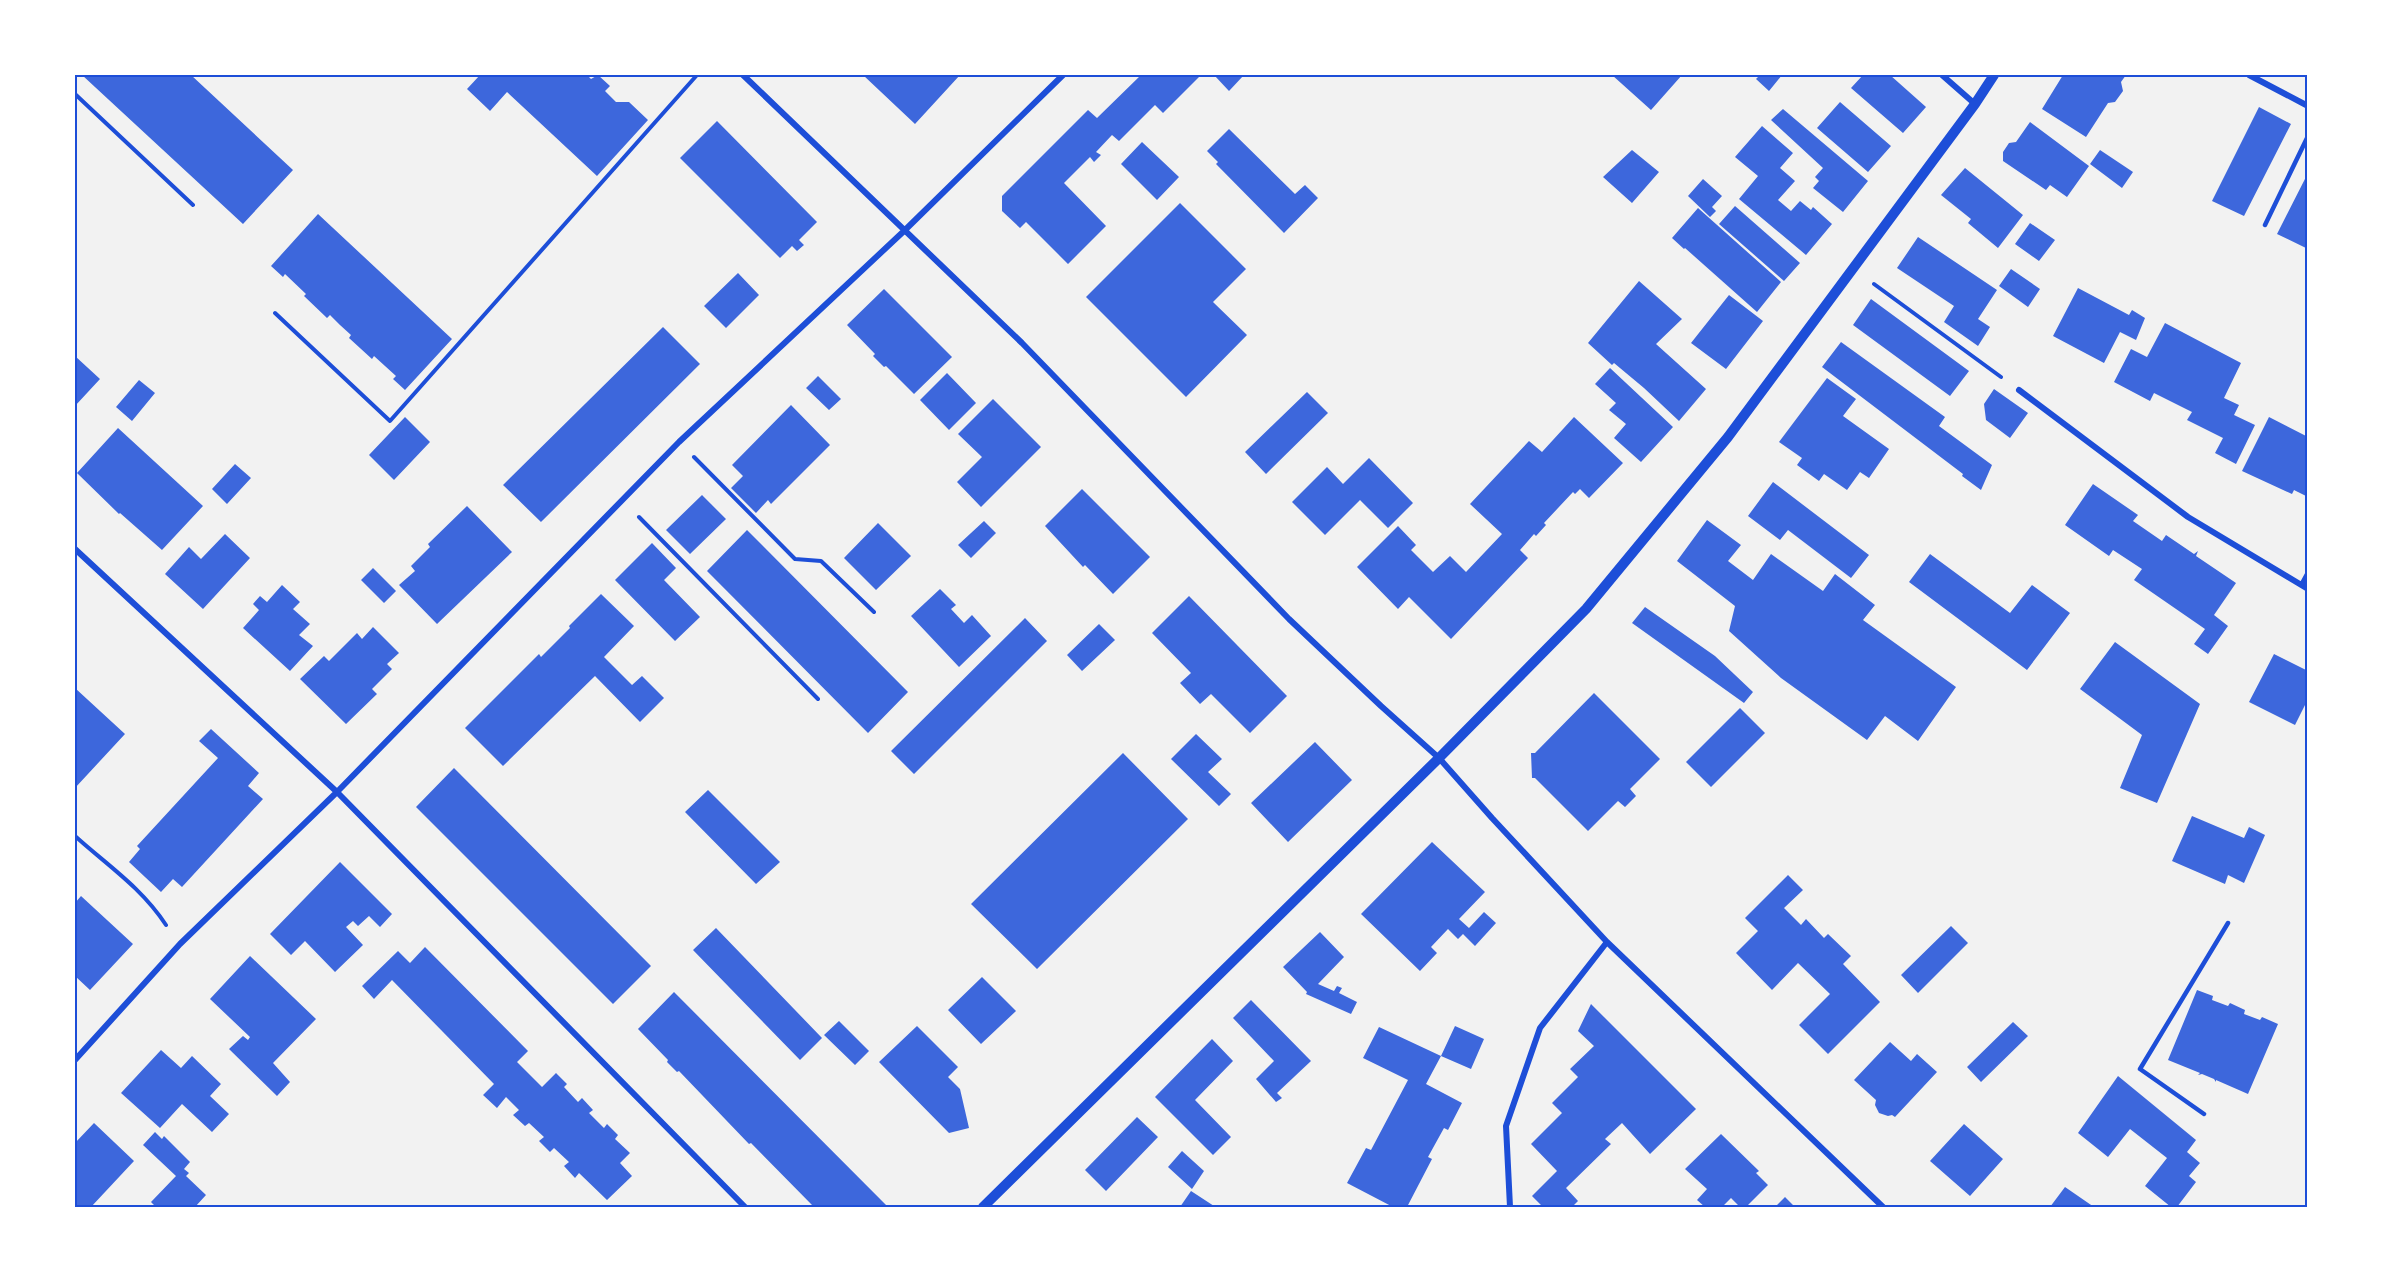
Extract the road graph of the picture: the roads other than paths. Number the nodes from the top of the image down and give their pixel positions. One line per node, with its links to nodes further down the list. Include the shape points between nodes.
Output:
1 (742, 75): 10 (street)
2 (1064, 75): 10 (street)
3 (1942, 75): 6 (street)
4 (1994, 75): 6 (street)
5 (2249, 75): 7 (street)
6 (1975, 104): 15 (street, via 1728,437 1586,609)
7 (2308, 106)
8 (2308, 136): 9 (lane)
9 (2265, 225)
10 (904, 231): 15 (street, via 1022,343 1289,618); 16 (street, via 679,442)
11 (2019, 390): 14 (street, via 2188,517)
12 (76, 552): 16 (street)
13 (2308, 574): 14 (street)
14 (2305, 587)
15 (1439, 758): 18 (street); 22 (street)
16 (337, 792): 19 (street, via 180,944); 21 (street)
17 (2228, 923): 20 (lane, via 2140,1069)
18 (1607, 942): 23 (street, via 1540,1028 1506,1126); 24 (street)
19 (75, 1060)
20 (2204, 1114)
21 (745, 1207)
22 (982, 1207)
23 (1510, 1207)
24 (1883, 1207)

